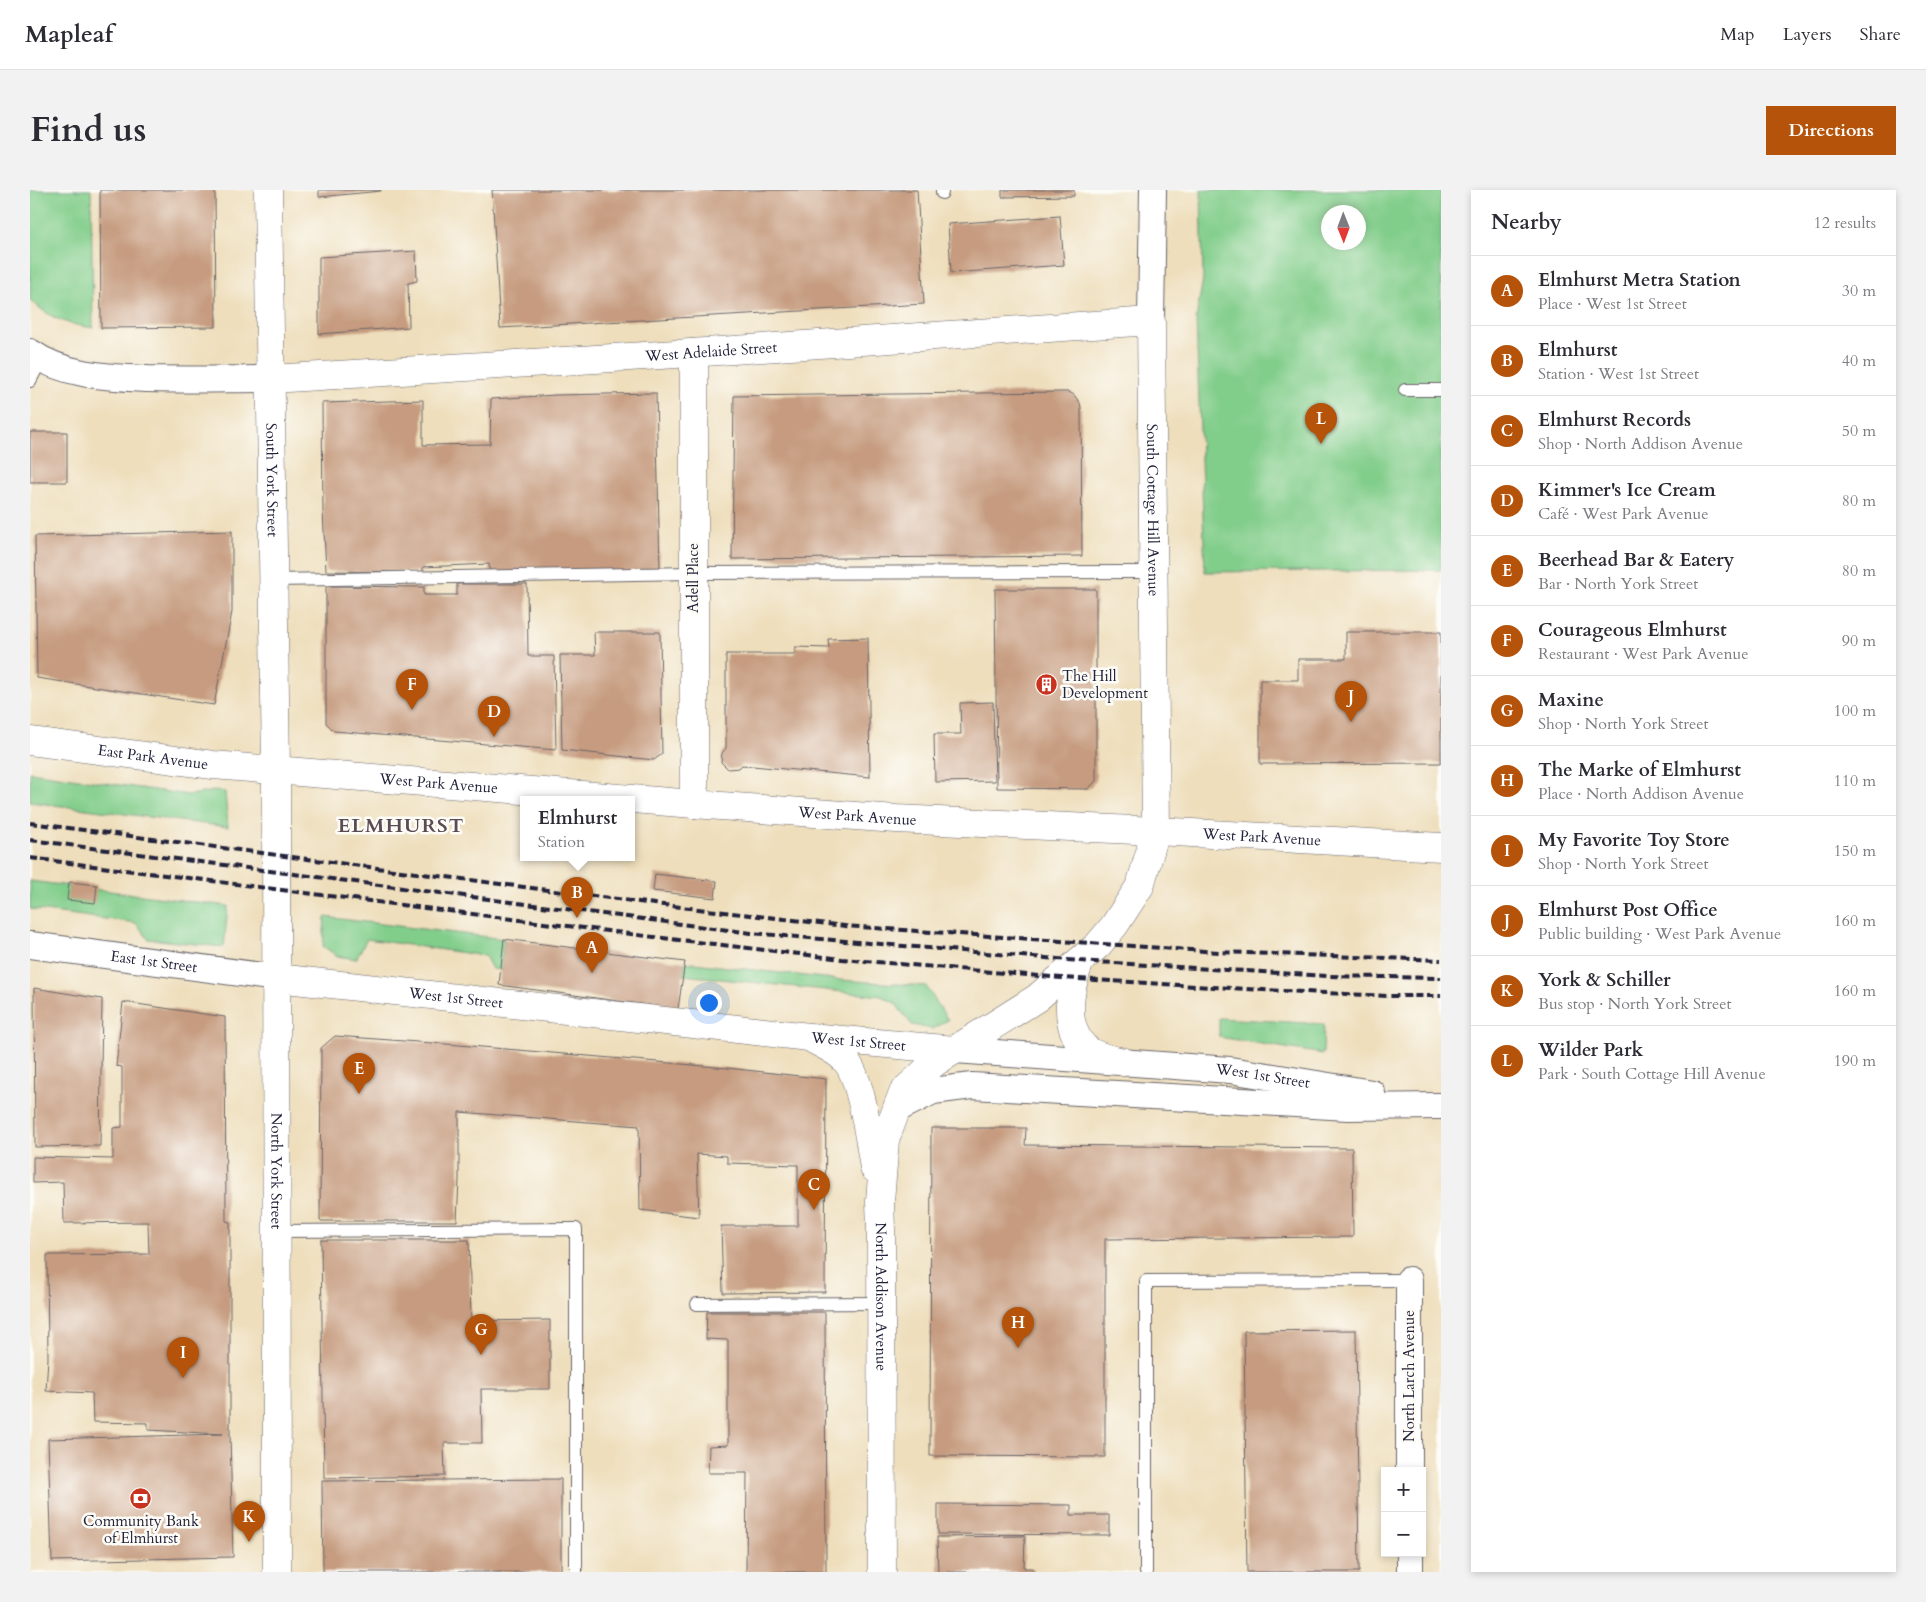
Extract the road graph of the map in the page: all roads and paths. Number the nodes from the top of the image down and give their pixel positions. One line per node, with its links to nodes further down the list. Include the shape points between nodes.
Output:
1 (268, 190): 6 (street, South York Street)
2 (1153, 190): 3 (street, South Cottage Hill Avenue)
3 (1151, 322): 4 (street, West Adelaide Street); 9 (street, South Cottage Hill Avenue)
4 (694, 353): 6 (street, West Adelaide Street); 10 (street, Adell Place)
5 (34, 364): 6 (street, via 95,376 190,381)
6 (271, 379): 11 (street, South York Street)
7 (1405, 390): 8 (lane)
8 (1441, 390)
9 (1153, 572): 10 (lane); 17 (street, South Cottage Hill Avenue)
10 (693, 573): 11 (lane); 16 (street, Adell Place)
11 (274, 580): 13 (street, South York Street)
12 (30, 741): 13 (street, East Park Avenue, via 213,766)
13 (276, 770): 14 (street, West Park Avenue); 21 (street, North York Street)
14 (596, 796)
15 (635, 799): 16 (street, West Park Avenue)
16 (694, 804): 17 (street, West Park Avenue, via 896,819)
17 (1156, 831): 18 (street, West Park Avenue); 20 (street, South Cottage Hill Avenue, via 1140,886 1098,945)
18 (1441, 848)
19 (30, 945): 21 (street, East 1st Street)
20 (1080, 961): 23 (street, North Addison Avenue, via 1037,998); 24 (street, via 1070,999 1074,1032 1085,1047 1101,1056)
21 (277, 978): 22 (street, West 1st Street); 28 (street, North York Street)
22 (808, 1037): 23 (street, West 1st Street); 27 (street, via 846,1060 854,1077 867,1126)
23 (955, 1050): 24 (street, West 1st Street); 26 (street, North Addison Avenue, via 916,1078 903,1092)
24 (1124, 1062): 25 (street, West 1st Street, via 1230,1070)
25 (1441, 1105): 26 (street, West 1st Street, via 1348,1107 972,1086 933,1091)
26 (897, 1109): 27 (street, North Addison Avenue, via 885,1140)
27 (880, 1201): 30 (street, North Addison Avenue)
28 (277, 1232): 34 (street, North York Street); 35 (lane, via 576,1229)
29 (1409, 1280): 32 (street, North Larch Avenue); 37 (lane, via 1146,1280)
30 (882, 1303): 31 (lane); 36 (street, North Addison Avenue)
31 (697, 1304)
32 (1409, 1467)
33 (1410, 1557): 38 (street)
34 (276, 1572)
35 (576, 1572)
36 (882, 1572)
37 (1146, 1572)
38 (1410, 1572)

